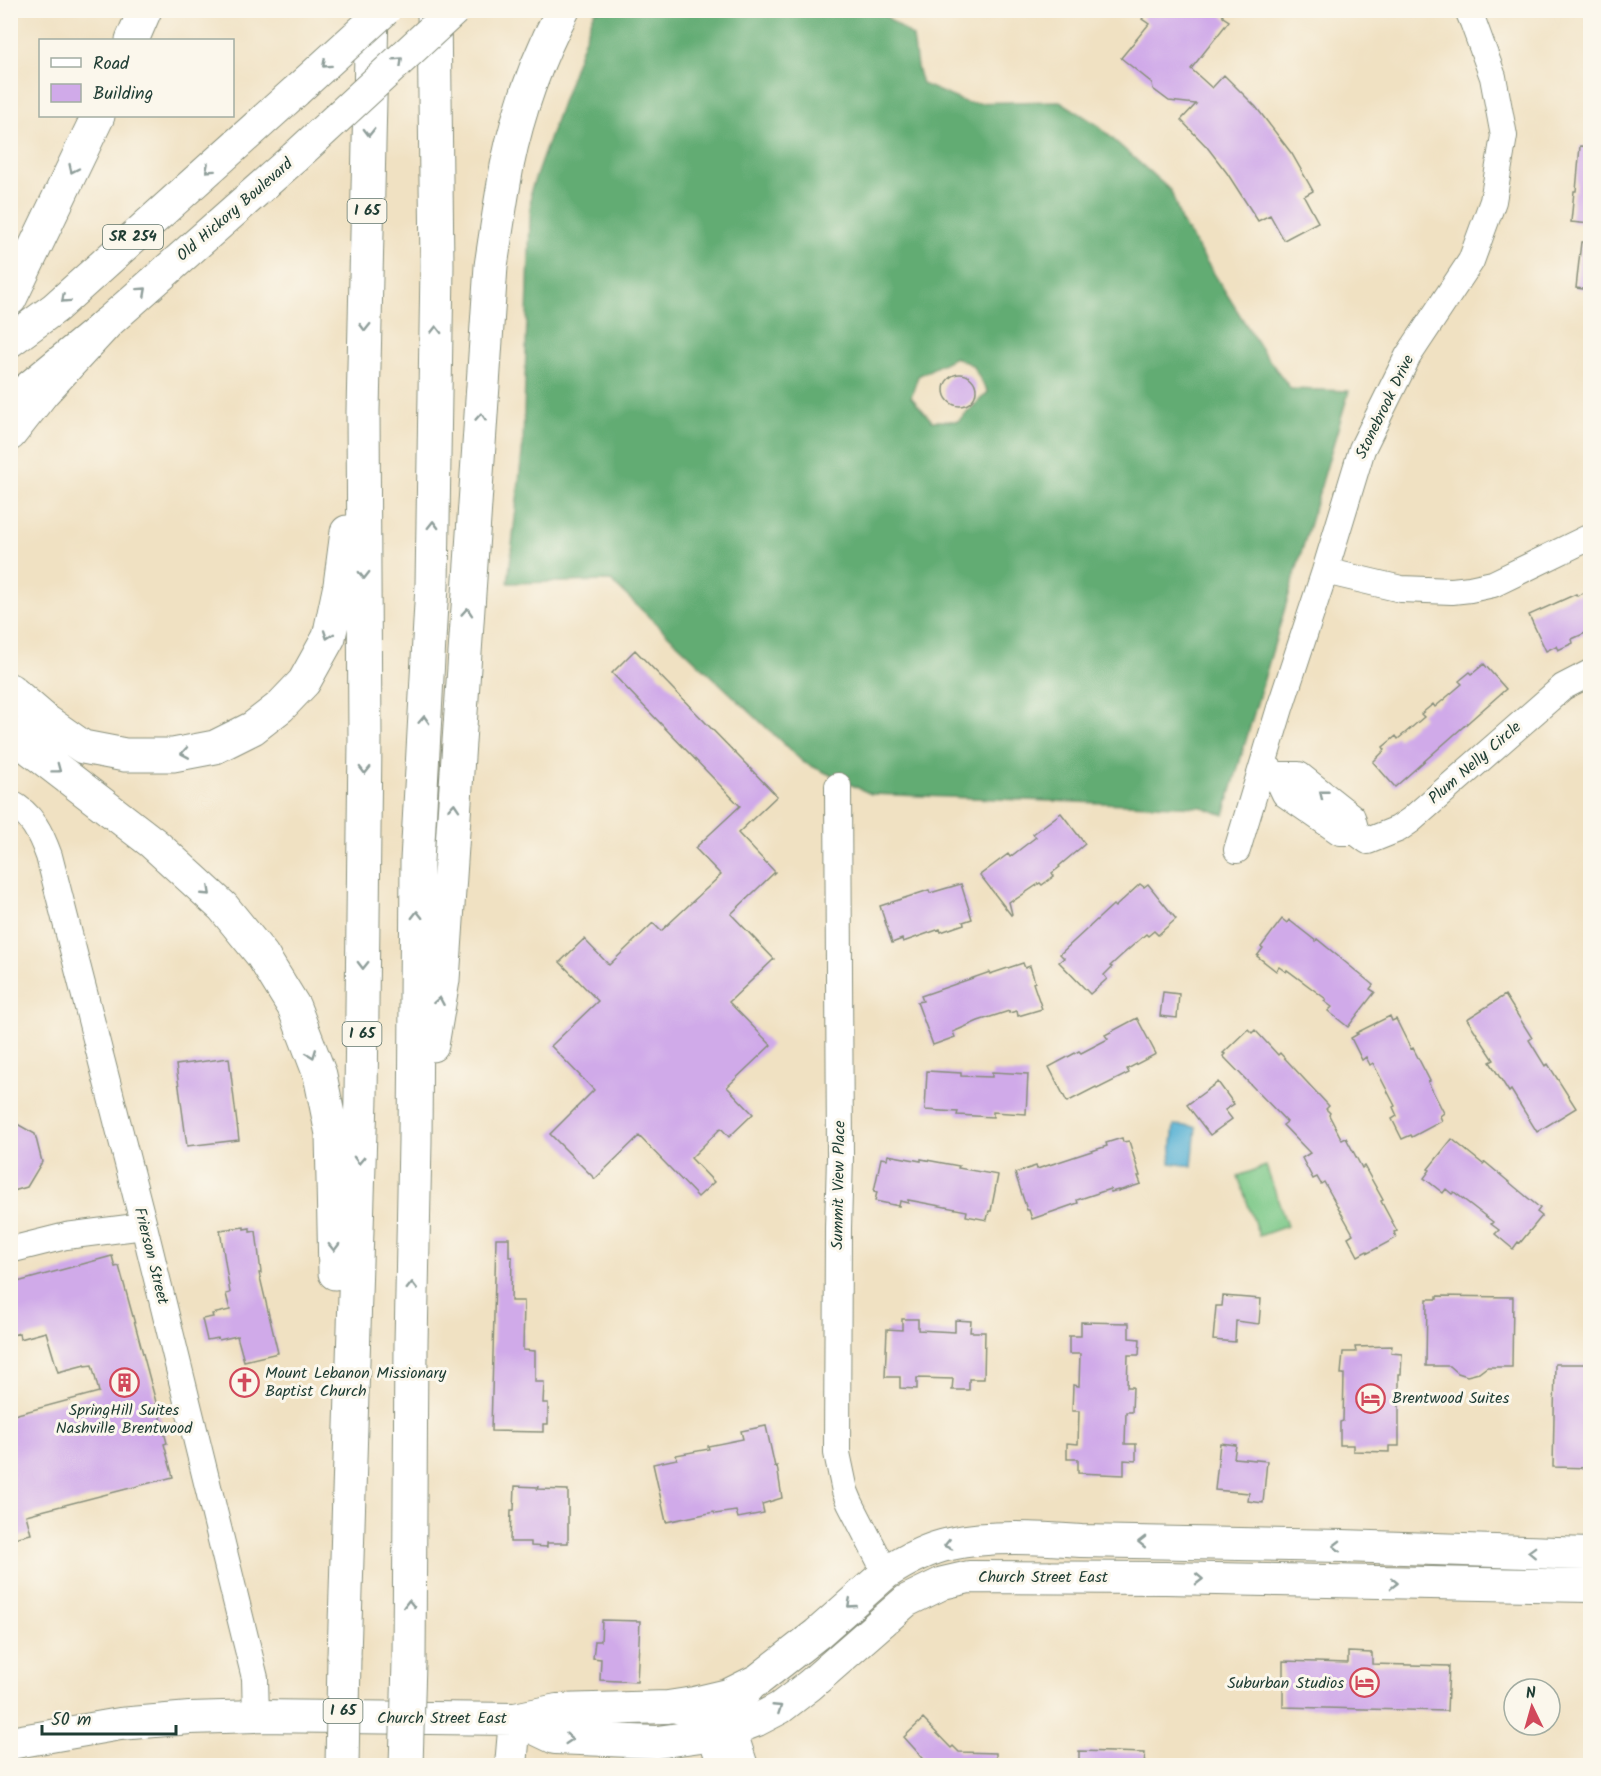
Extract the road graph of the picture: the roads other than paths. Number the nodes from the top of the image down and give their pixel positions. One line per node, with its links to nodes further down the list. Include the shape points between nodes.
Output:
1 (145, 10): 8 (highway)
2 (372, 10): 15 (highway, I 65, one-way to 15)
3 (385, 10): 13 (main road, SR 254, one-way to 13, bridge, via 55,308)
4 (434, 10): 10 (highway)
5 (454, 10): 10 (highway); 12 (main road, Old Hickory Boulevard / SR 254, one-way to 5, bridge)
6 (562, 10): 26 (highway, one-way to 6, via 443,980 491,266 507,165 527,90)
7 (1468, 10): 18 (street, Stonebrook Drive, via 1493,77 1504,136 1493,201 1471,261 1408,356 1362,449)
8 (132, 39)
9 (98, 117): 11 (highway, one-way to 11)
10 (437, 266): 26 (highway, one-way to 10, via 417,861 432,585)
11 (10, 299)
12 (105, 325): 14 (main road, Old Hickory Boulevard / SR 254); 16 (highway)
13 (10, 341)
14 (10, 403)
15 (363, 411): 20 (highway, one-way to 20, via 340,585 329,637 304,682 280,707 253,728 215,747 173,755 125,755 83,747); 32 (highway, I 65, one-way to 32, via 361,1098)
16 (10, 434)
17 (1590, 537): 18 (street, via 1493,584 1470,589 1401,589)
18 (1325, 571): 22 (street, Stonebrook Drive, via 1280,708)
19 (1590, 673): 22 (street, Plum Nelly Circle, via 1563,687 1411,820 1368,841 1356,832 1353,818 1299,775)
20 (10, 690)
21 (10, 733): 32 (highway, one-way to 32, via 153,843 223,907 262,955 294,1007 320,1075 332,1134)
22 (1270, 769): 25 (street, Stonebrook Drive)
23 (838, 786): 30 (street, Summit View Place, via 837,1453 847,1497)
24 (14, 805): 27 (street, Frierson Street, via 36,826 49,856)
25 (1237, 850)
26 (415, 1141): 40 (highway, one-way to 26, bridge)
27 (144, 1226): 28 (street, via 66,1236); 35 (street, Frierson Street, via 255,1678)
28 (10, 1250)
29 (1590, 1554): 30 (main road, Church Street East, one-way to 30, via 1006,1539 951,1544 917,1555)
30 (886, 1573): 33 (main road, Church Street East, one-way to 33)
31 (1590, 1586): 37 (main road, Church Street East, one-way to 31, via 757,1720 780,1708 906,1601 943,1583 969,1577)
32 (344, 1657): 39 (highway, I 65, bridge)
33 (758, 1680): 34 (main road, Church Street East, via 728,1695); 37 (street)
34 (668, 1707): 36 (main road, Church Street East, via 557,1710); 37 (street)
35 (256, 1716): 36 (main road, Church Street East); 38 (main road, Church Street East, via 137,1722)
36 (515, 1719): 37 (main road, Church Street East, one-way to 37, via 555,1738 657,1742); 41 (main road)
37 (722, 1730): 42 (street, via 715,1748); 43 (street)
38 (10, 1743)
39 (342, 1766)
40 (406, 1766)
41 (511, 1766)
42 (721, 1766)
43 (745, 1766)

